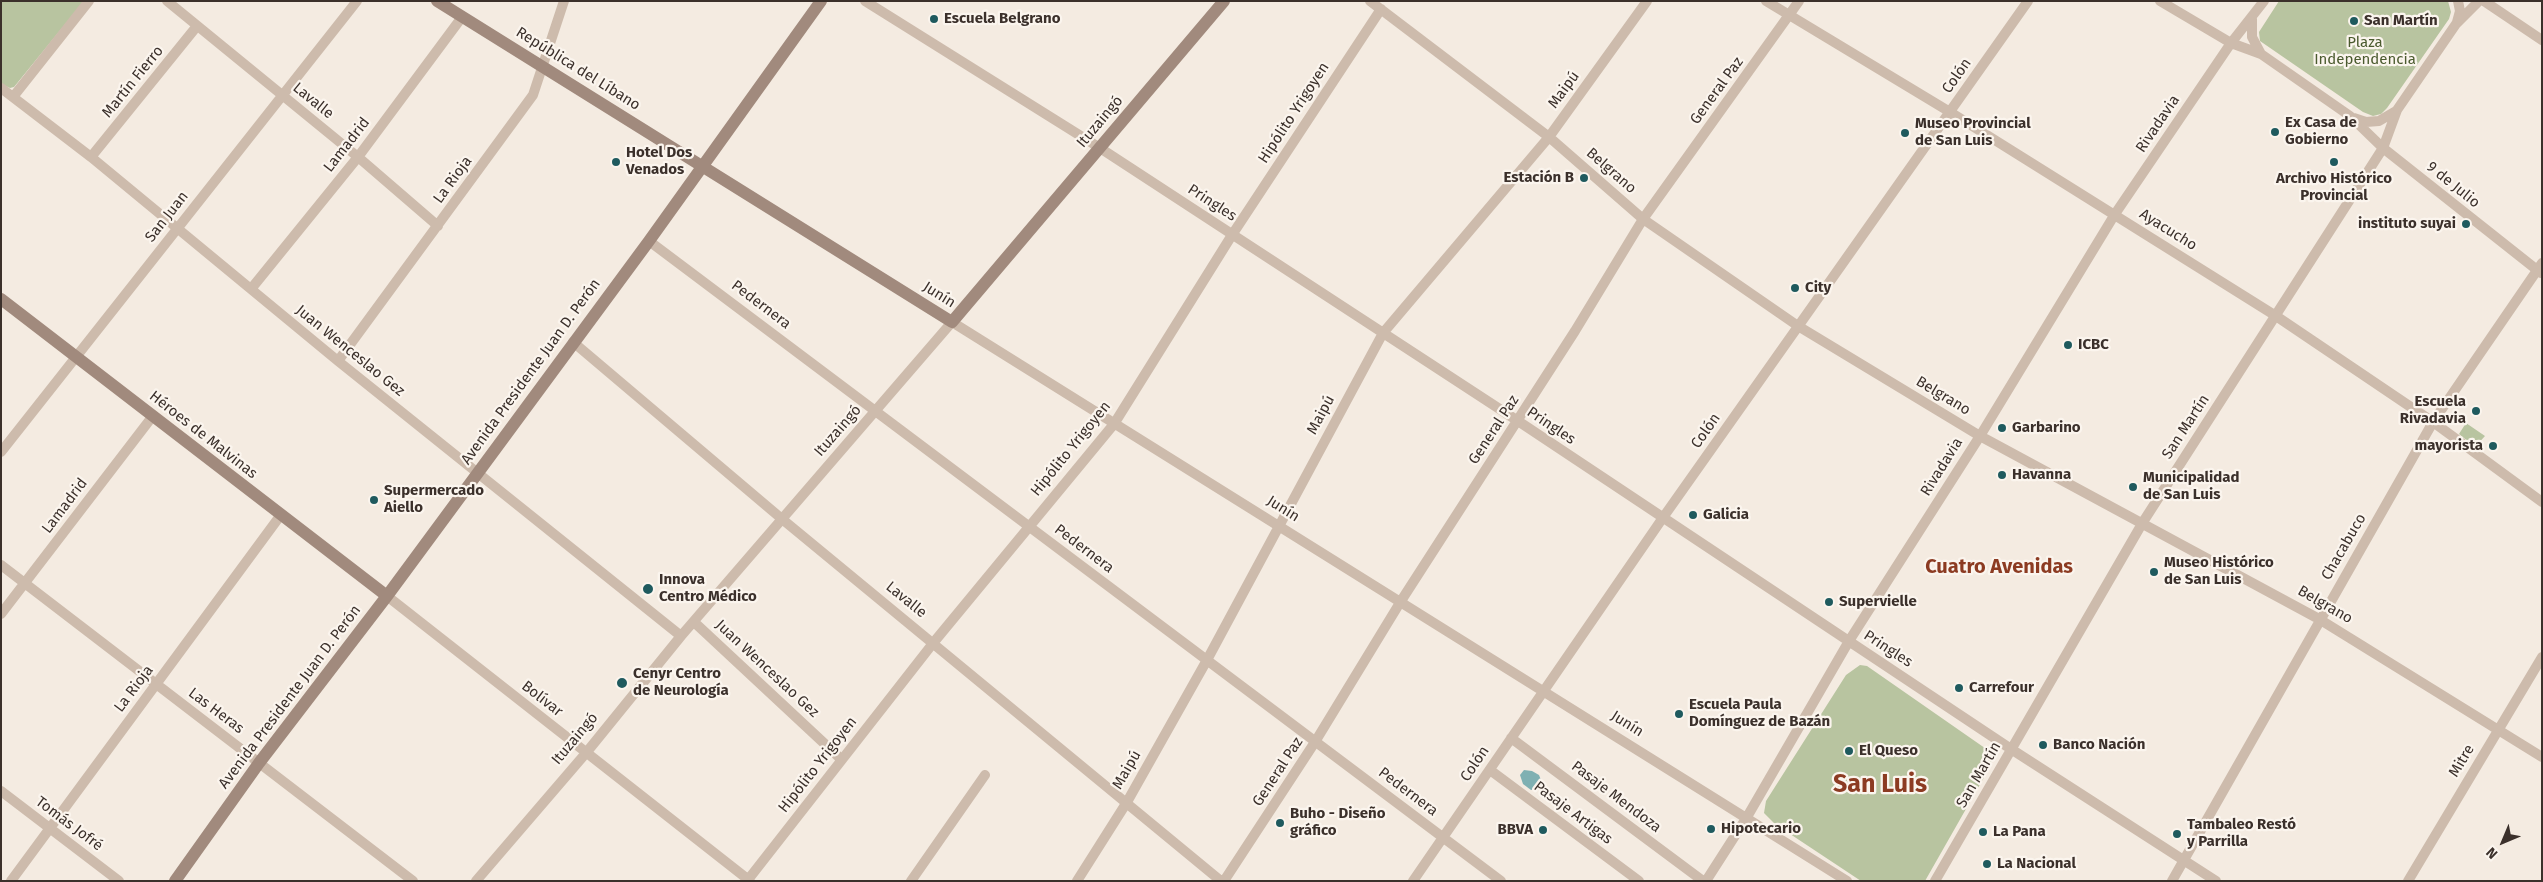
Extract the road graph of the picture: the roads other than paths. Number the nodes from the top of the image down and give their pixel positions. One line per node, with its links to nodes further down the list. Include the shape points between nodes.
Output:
1 (89, 1): 31 (street)
2 (167, 1): 24 (street, Lavalle)
3 (356, 1): 30 (street, San Juan)
4 (437, 1): 21 (main road, República del Líbano)
5 (564, 1): 28 (street, La Rioja)
6 (821, 1): 40 (main road, Avenida Presidente Juan D. Perón)
7 (865, 1): 36 (street, Pringles)
8 (1224, 1): 36 (main road, Ituzaingó)
9 (1370, 1): 19 (street, Belgrano)
10 (1647, 1): 35 (street, Maipú)
11 (1766, 1): 20 (street, Ayacucho)
12 (1799, 1): 20 (street, General Paz)
13 (2028, 1): 33 (street, Colón)
14 (2160, 1): 26 (street, 9 de Julio)
15 (2264, 1): 22 (street, Rivadavia)
16 (2458, 1): 23 (street, via 2460,11)
17 (2479, 1): 23 (street, San Martín)
18 (2484, 1): 25 (street)
19 (1381, 9): 35 (street, Belgrano); 45 (street, Hipólito Yrigoyen)
20 (1790, 16): 33 (street, Ayacucho); 42 (street, General Paz)
21 (462, 17): 28 (main road, República del Líbano); 39 (street, Lamadrid)
22 (2252, 19): 26 (street, Rivadavia); 27 (street, via 2252,37)
23 (2456, 24): 32 (street, San Martín)
24 (198, 26): 30 (street, Lavalle); 38 (street, Martín Fierro)
25 (2542, 40)
26 (2231, 43): 27 (street, 9 de Julio); 41 (street, Rivadavia)
27 (2261, 54): 34 (street, 9 de Julio)
28 (544, 66): 40 (main road, República del Líbano); 43 (street, La Rioja, via 533,95)
29 (1, 88): 31 (street, Juan Wenceslao Gez)
30 (282, 95): 39 (street, Lavalle); 44 (street, San Juan)
31 (13, 97): 38 (street, Juan Wenceslao Gez)
32 (2397, 110): 34 (street, 9 de Julio, via 2387,118 2372,122); 37 (street, San Martín)
33 (1950, 112): 41 (street, Ayacucho); 52 (street, Colón)
34 (2350, 116): 37 (street, 9 de Julio)
35 (1548, 137): 42 (street, Belgrano); 53 (street, Maipú)
36 (1100, 148): 45 (street, Pringles); 51 (main road, Ituzaingó)
37 (2383, 148): 47 (street, 9 de Julio); 50 (street, San Martín)
38 (91, 157): 44 (street, Juan Wenceslao Gez)
39 (358, 157): 43 (street, Lavalle); 48 (street, Lamadrid)
40 (701, 166): 46 (main road, Avenida Presidente Juan D. Perón); 51 (main road, Junín)
41 (2115, 214): 50 (street, Ayacucho); 62 (street, Rivadavia)
42 (1643, 219): 52 (street, Belgrano); 59 (street, General Paz)
43 (438, 226): 56 (street, La Rioja)
44 (177, 228): 48 (street, Juan Wenceslao Gez); 55 (street, San Juan)
45 (1232, 234): 53 (street, Pringles); 61 (street, Hipólito Yrigoyen)
46 (650, 241): 54 (main road, Avenida Presidente Juan D. Perón); 57 (street, Pedernera)
47 (2540, 269): 60 (street, Chacabuco)
48 (251, 289): 56 (street, Juan Wenceslao Gez)
49 (1, 299): 55 (main road, Héroes de Malvinas)
50 (2276, 316): 60 (street, Ayacucho); 69 (street, San Martín)
51 (952, 322): 57 (street, Ituzaingó); 61 (street, Junín)
52 (1798, 326): 62 (street, Belgrano); 68 (street, Colón)
53 (1383, 333): 59 (street, Pringles); 71 (street, Maipú)
54 (573, 342): 64 (main road, Avenida Presidente Juan D. Perón); 67 (street, Lavalle)
55 (77, 357): 58 (main road, Héroes de Malvinas); 63 (street, San Juan)
56 (338, 362): 64 (street, Juan Wenceslao Gez)
57 (877, 411): 67 (street, Ituzaingó); 70 (street, Pedernera)
58 (152, 417): 66 (main road, Héroes de Malvinas); 73 (street, Lamadrid)
59 (1518, 421): 68 (street, Pringles); 75 (street, General Paz)
60 (2434, 422): 65 (street, Ayacucho); 77 (street, Chacabuco)
61 (1114, 424): 70 (street, Hipólito Yrigoyen); 71 (street, Junín)
62 (1980, 436): 69 (street, Belgrano); 80 (street, Rivadavia)
63 (1, 452)
64 (477, 473): 74 (main road, Avenida Presidente Juan D. Perón); 79 (street, Juan Wenceslao Gez)
65 (2542, 502)
66 (280, 516): 74 (main road, Héroes de Malvinas); 84 (street, La Rioja)
67 (782, 519): 78 (street, Ituzaingó); 81 (street, Lavalle)
68 (1662, 519): 80 (street, Pringles); 85 (street, Colón)
69 (2143, 522): 77 (street, Belgrano); 89 (street, San Martín)
70 (1028, 526): 81 (street, Hipólito Yrigoyen); 83 (street, Pedernera)
71 (1279, 526): 75 (street, Junín); 83 (street, Maipú)
72 (1, 565): 73 (street, Las Heras)
73 (25, 583): 76 (street, Lamadrid); 84 (street, Las Heras)
74 (387, 596): 90 (street, Bolívar); 93 (main road, Avenida Presidente Juan D. Perón)
75 (1401, 601): 85 (street, Junín); 88 (street, General Paz)
76 (1, 614)
77 (2319, 618): 86 (street, Belgrano); 101 (street, Chacabuco)
78 (694, 622): 79 (street, Ituzaingó); 92 (street, Juan Wenceslao Gez)
79 (682, 636): 90 (street, Ituzaingó)
80 (1849, 641): 89 (street, Pringles); 98 (street, Rivadavia)
81 (934, 642): 92 (street, Hipólito Yrigoyen); 97 (street, Lavalle)
82 (2542, 657): 86 (street, Mitre)
83 (1207, 660): 88 (street, Pedernera); 97 (street, Maipú)
84 (157, 684): 93 (street, Las Heras); 99 (street, La Rioja)
85 (1543, 691): 87 (street, Colón); 98 (street, Junín)
86 (2499, 729): 91 (street, Belgrano); 119 (street, Mitre)
87 (1511, 738): 94 (street, Colón); 114 (street, Pasaje Mendoza)
88 (1316, 742): 100 (street, Pedernera); 110 (street, General Paz)
89 (2011, 749): 101 (street, Pringles); 116 (street, San Martín)
90 (586, 753): 102 (street, Bolívar); 107 (street, Ituzaingó)
91 (2542, 756)
92 (841, 759): 102 (street, Hipólito Yrigoyen)
93 (259, 763): 105 (main road, Avenida Presidente Juan D. Perón); 106 (street, Las Heras)
94 (1490, 770): 100 (street, Colón); 113 (street, Pasaje Artigas)
95 (985, 775): 108 (street)
96 (1, 791): 99 (street, Tomás Jofré)
97 (1127, 802): 109 (street, Maipú); 110 (street, Lavalle)
98 (1746, 817): 114 (street, Rivadavia); 115 (street, Junín)
99 (49, 828): 103 (street, La Rioja); 104 (street, Tomás Jofré)
100 (1444, 837): 111 (street, Colón); 112 (street, Pedernera)
101 (2184, 860): 117 (street, Chacabuco); 118 (street, Pringles)
102 (748, 880)
103 (11, 881)
104 (119, 881)
105 (175, 881)
106 (413, 881)
107 (476, 881)
108 (911, 881)
109 (1077, 881)
110 (1222, 881)
111 (1412, 881)
112 (1501, 881)
113 (1639, 881)
114 (1704, 881)
115 (1847, 881)
116 (1935, 881)
117 (2172, 881)
118 (2216, 881)
119 (2408, 881)

